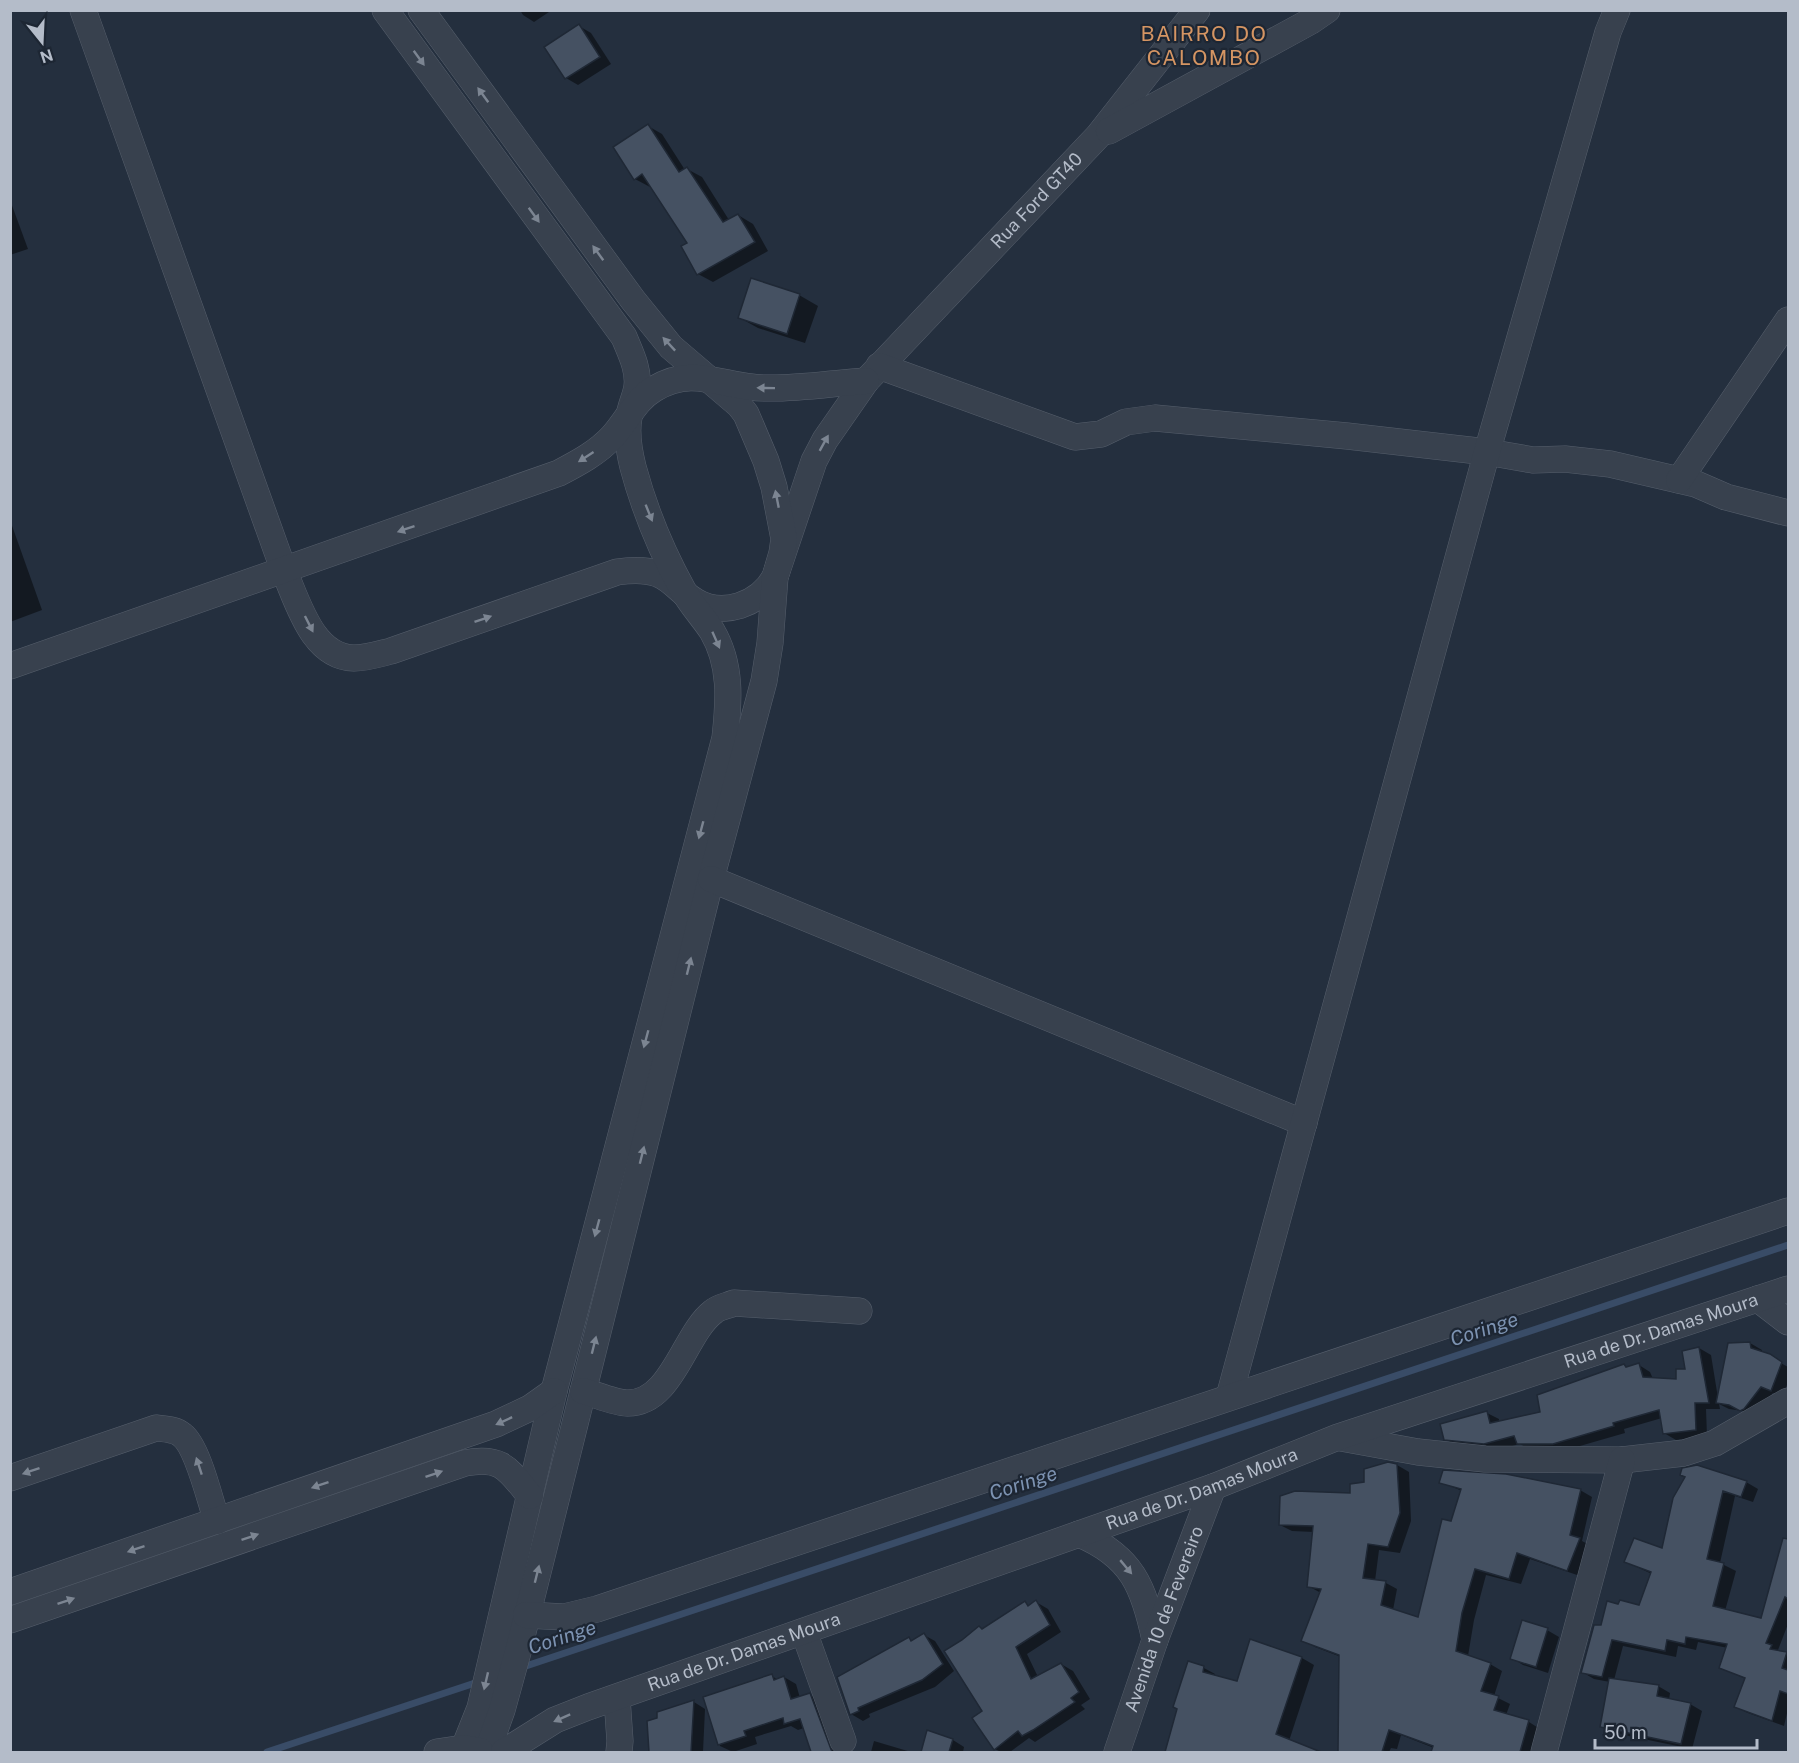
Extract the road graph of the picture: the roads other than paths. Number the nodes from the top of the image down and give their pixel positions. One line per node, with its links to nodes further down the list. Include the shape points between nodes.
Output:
1 (83, 10): 15 (street)
2 (385, 10): 11 (street, one-way to 11, via 624,338 637,386)
3 (421, 10): 10 (street, one-way to 3, via 671,347 633,300)
4 (1197, 10): 7 (street, Rua Ford GT40)
5 (1326, 10): 7 (street)
6 (1617, 10): 12 (street)
7 (1098, 136): 9 (street, Rua Ford GT40)
8 (1788, 320): 13 (street)
9 (872, 373): 10 (street, one-way to 10, via 791,388 740,387); 12 (street, via 1075,436 1101,434 1126,422 1155,418); 16 (street, Rua Ford GT40, one-way to 9, via 814,461)
10 (705, 377): 11 (street, via 684,377 662,384 643,397); 16 (street, one-way to 10, via 784,538 766,461 746,414)
11 (628, 417): 15 (street, one-way to 15, via 597,450 559,473); 17 (street, one-way to 17, via 628,442 640,489)
12 (1487, 452): 13 (street, via 1533,460 1610,464); 20 (street)
13 (1679, 480): 14 (street)
14 (1788, 513)
15 (284, 571): 17 (street, one-way to 17, via 320,643 335,654 352,658 391,651 617,572 659,574); 18 (street)
16 (775, 577): 17 (street, via 759,596 729,608 704,606); 19 (street, via 764,681)
17 (684, 592): 26 (street, one-way to 26, via 722,654 729,700 725,738)
18 (10, 666)
19 (711, 879): 20 (street); 27 (street, one-way to 19)
20 (1304, 1124): 28 (street)
21 (1788, 1211): 28 (street)
22 (1788, 1289): 23 (street, Rua de Dr. Damas Moura)
23 (1758, 1299): 25 (street); 30 (street, Rua de Dr. Damas Moura)
24 (859, 1311): 27 (street, via 734,1304 715,1310 703,1320 673,1372 643,1399 627,1403)
25 (1788, 1322)
26 (554, 1391): 34 (street); 35 (street, one-way to 35, via 496,1424)
27 (583, 1391): 38 (street, one-way to 27)
28 (1229, 1397): 38 (street, via 597,1609 564,1617)
29 (1788, 1401): 31 (street, via 1715,1443 1684,1453)
30 (1338, 1437): 31 (street, via 1485,1459); 33 (street, Rua de Dr. Damas Moura)
31 (1622, 1460): 50 (street)
32 (10, 1478): 35 (street, one-way to 32, via 192,1447 172,1429 156,1428)
33 (1213, 1486): 36 (street, Rua de Dr. Damas Moura); 41 (street, Avenida 10 de Fevereiro)
34 (530, 1496): 39 (street, one-way to 34, via 465,1463 496,1462); 43 (street, one-way to 43, via 492,1654)
35 (217, 1521): 37 (street, one-way to 37)
36 (1079, 1534): 40 (street, Rua de Dr. Damas Moura); 41 (street, one-way to 41, via 1099,1542 1129,1569 1146,1600)
37 (10, 1592)
38 (526, 1615): 43 (street, via 518,1652)
39 (10, 1620)
40 (804, 1632): 42 (street, Rua de Dr. Damas Moura); 44 (street)
41 (1155, 1640): 49 (street, Avenida 10 de Fevereiro)
42 (617, 1698): 47 (street, Rua de Dr. Damas Moura, one-way to 47, via 555,1720); 48 (street)
43 (491, 1709): 45 (street)
44 (843, 1742)
45 (478, 1751): 46 (street)
46 (437, 1752)
47 (504, 1752)
48 (619, 1752)
49 (1117, 1752)
50 (1544, 1752)

